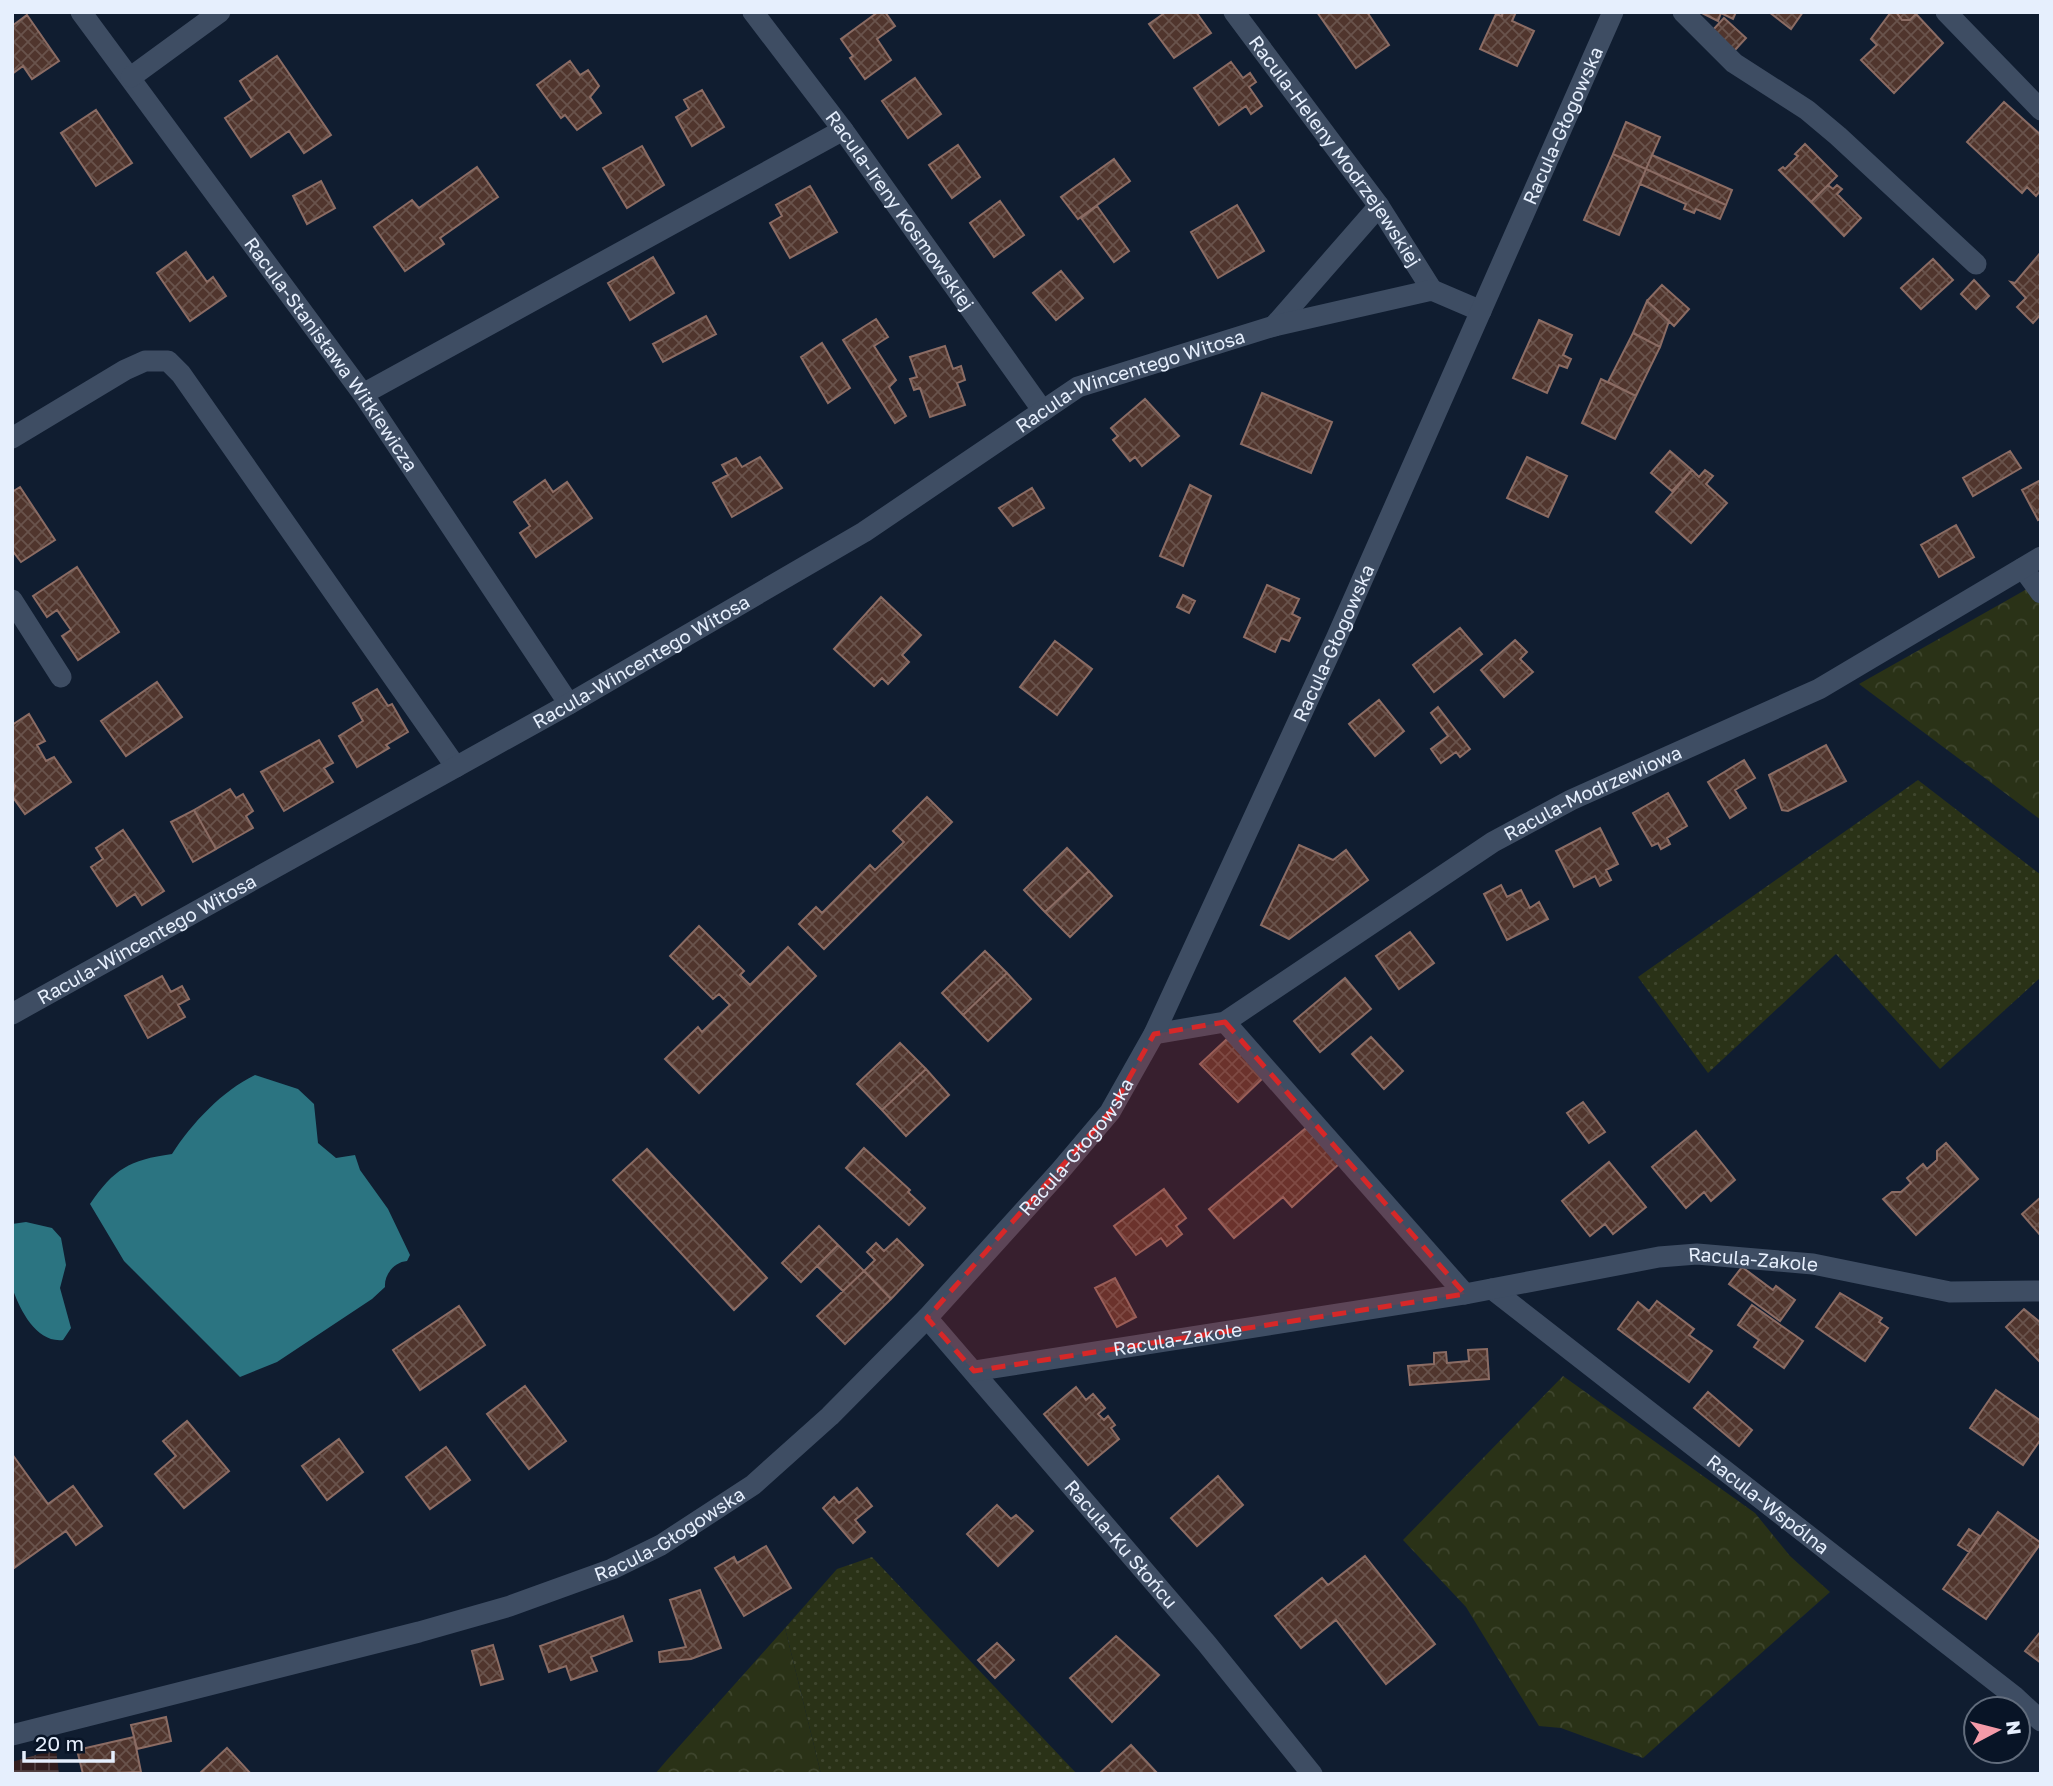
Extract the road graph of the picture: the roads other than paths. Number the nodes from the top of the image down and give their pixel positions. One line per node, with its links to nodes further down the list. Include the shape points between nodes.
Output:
1 (81, 12): 8 (street, Racula-Stanisława Witkiewicza)
2 (220, 12): 8 (street)
3 (753, 12): 10 (street, Racula-Ireny Kosmowskiej)
4 (1234, 12): 11 (street, Racula-Heleny Modrzejewskiej)
5 (1613, 12): 14 (street, Racula-Głogowska)
6 (1683, 12): 12 (street, via 1734,63 1838,136)
7 (1946, 12): 9 (street)
8 (131, 78): 16 (street, Racula-Stanisława Witkiewicza)
9 (2041, 110)
10 (843, 131): 16 (street); 17 (street, Racula-Ireny Kosmowskiej)
11 (1379, 206): 13 (street, Racula-Heleny Modrzejewskiej); 15 (street)
12 (1976, 264)
13 (1432, 290): 14 (street); 15 (street, Racula-Wincentego Witosa)
14 (1481, 311): 27 (street, Racula-Głogowska)
15 (1273, 326): 17 (street, Racula-Wincentego Witosa, via 1078,387)
16 (363, 394): 23 (street, Racula-Stanisława Witkiewicza)
17 (1043, 411): 23 (street, Racula-Wincentego Witosa, via 864,532)
18 (12, 438): 24 (street, via 125,370 145,361 168,361)
19 (2032, 562): 20 (street); 26 (street, Racula-Modrzewiowa, via 1819,689 1571,800 1493,842)
20 (2041, 593)
21 (12, 600): 22 (street)
22 (61, 677)
23 (569, 704): 24 (street, Racula-Wincentego Witosa)
24 (456, 767): 25 (street, Racula-Wincentego Witosa)
25 (12, 1014)
26 (1225, 1022): 27 (street, Racula-Modrzewiowa); 30 (street)
27 (1154, 1034): 31 (street, Racula-Głogowska, via 1110,1112)
28 (1492, 1289): 29 (street, Racula-Zakole, via 1697,1254 1813,1264 1950,1292); 30 (street, Racula-Zakole); 33 (street, Racula-Wspólna)
29 (2041, 1291)
30 (1465, 1294): 32 (street, Racula-Zakole)
31 (927, 1318): 32 (street, Racula-Ku Słońcu); 34 (street, Racula-Głogowska, via 830,1416 752,1485 661,1545 612,1569 510,1606 419,1632)
32 (974, 1371): 35 (street, Racula-Ku Słońcu)
33 (2041, 1721)
34 (12, 1735)
35 (1312, 1774)

